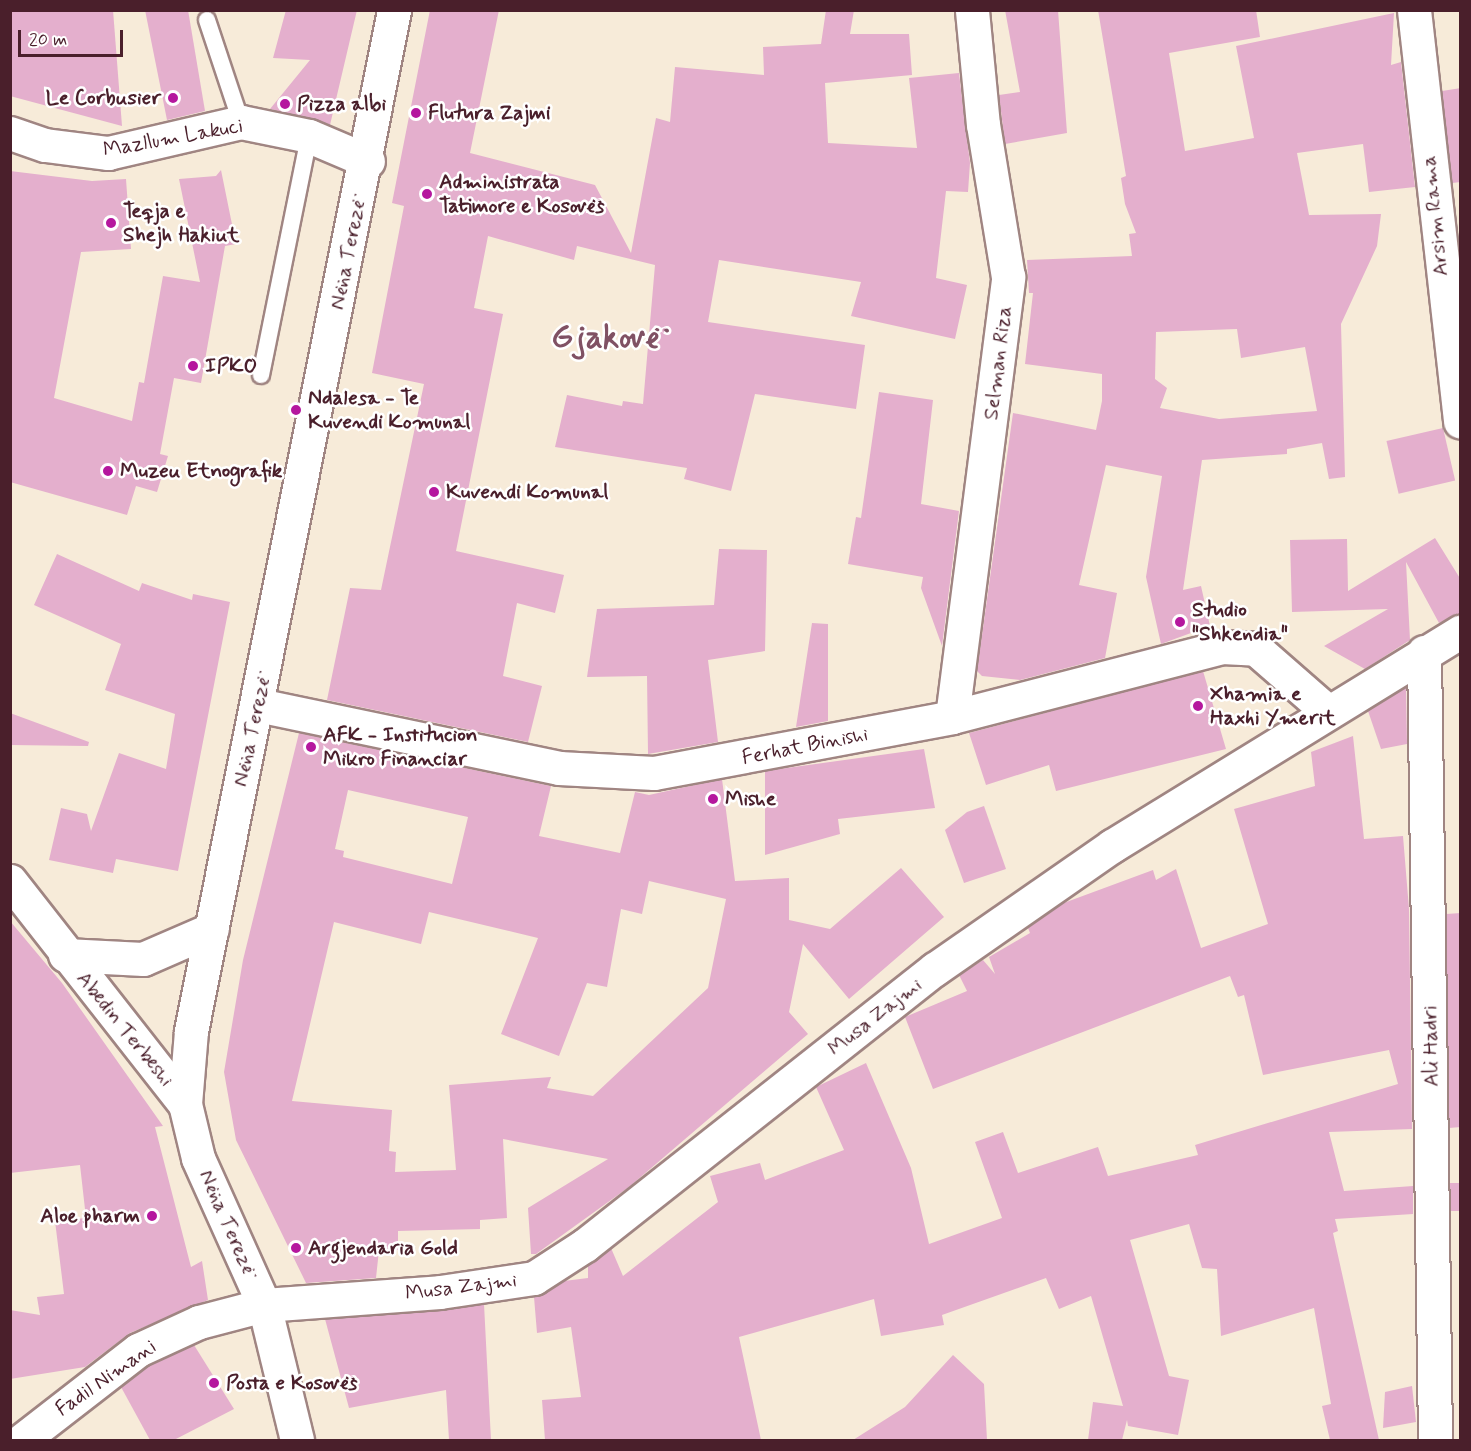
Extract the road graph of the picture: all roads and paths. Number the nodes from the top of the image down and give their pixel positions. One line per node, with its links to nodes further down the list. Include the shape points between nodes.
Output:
1 (394, 10): 8 (street, Nëna Terezë)
2 (972, 10): 15 (street, Selman Riza, via 983,125 1008,277)
3 (1414, 10): 10 (street, Arsim Rama)
4 (207, 20): 5 (lane)
5 (241, 122): 6 (street, Mazllum Lakuci, via 108,153 45,145); 7 (street, Mazllum Lakuci)
6 (10, 133)
7 (309, 136): 8 (street, Mazllum Lakuci); 9 (lane)
8 (368, 161): 13 (street, Nëna Terezë)
9 (261, 375)
10 (1461, 421)
11 (1461, 632): 12 (street, Musa Zajmi)
12 (1424, 652): 14 (street, Musa Zajmi); 23 (street, Ali Hadri)
13 (258, 705): 15 (street, Ferhat Binishi, via 559,768 654,772); 17 (street, Nëna Terezë)
14 (1326, 710): 15 (street, Ferhat Binishi, via 1269,658 1239,646); 20 (street, Musa Zajmi, via 1112,846 935,969 585,1245 534,1278 440,1292)
15 (952, 717)
16 (10, 881): 18 (street, Abedin Terbeshi)
17 (212, 929): 18 (street, Abedin Terbeshi, via 143,959); 19 (street, Nëna Terezë, via 191,1031)
18 (65, 955): 19 (street, Abedin Terbeshi)
19 (185, 1104): 20 (street, Nëna Terezë, via 198,1158)
20 (264, 1305): 21 (street, Fadil Nimani, via 199,1322 138,1350); 22 (street, Nëna Terezë)
21 (22, 1440)
22 (297, 1440)
23 (1435, 1440)

